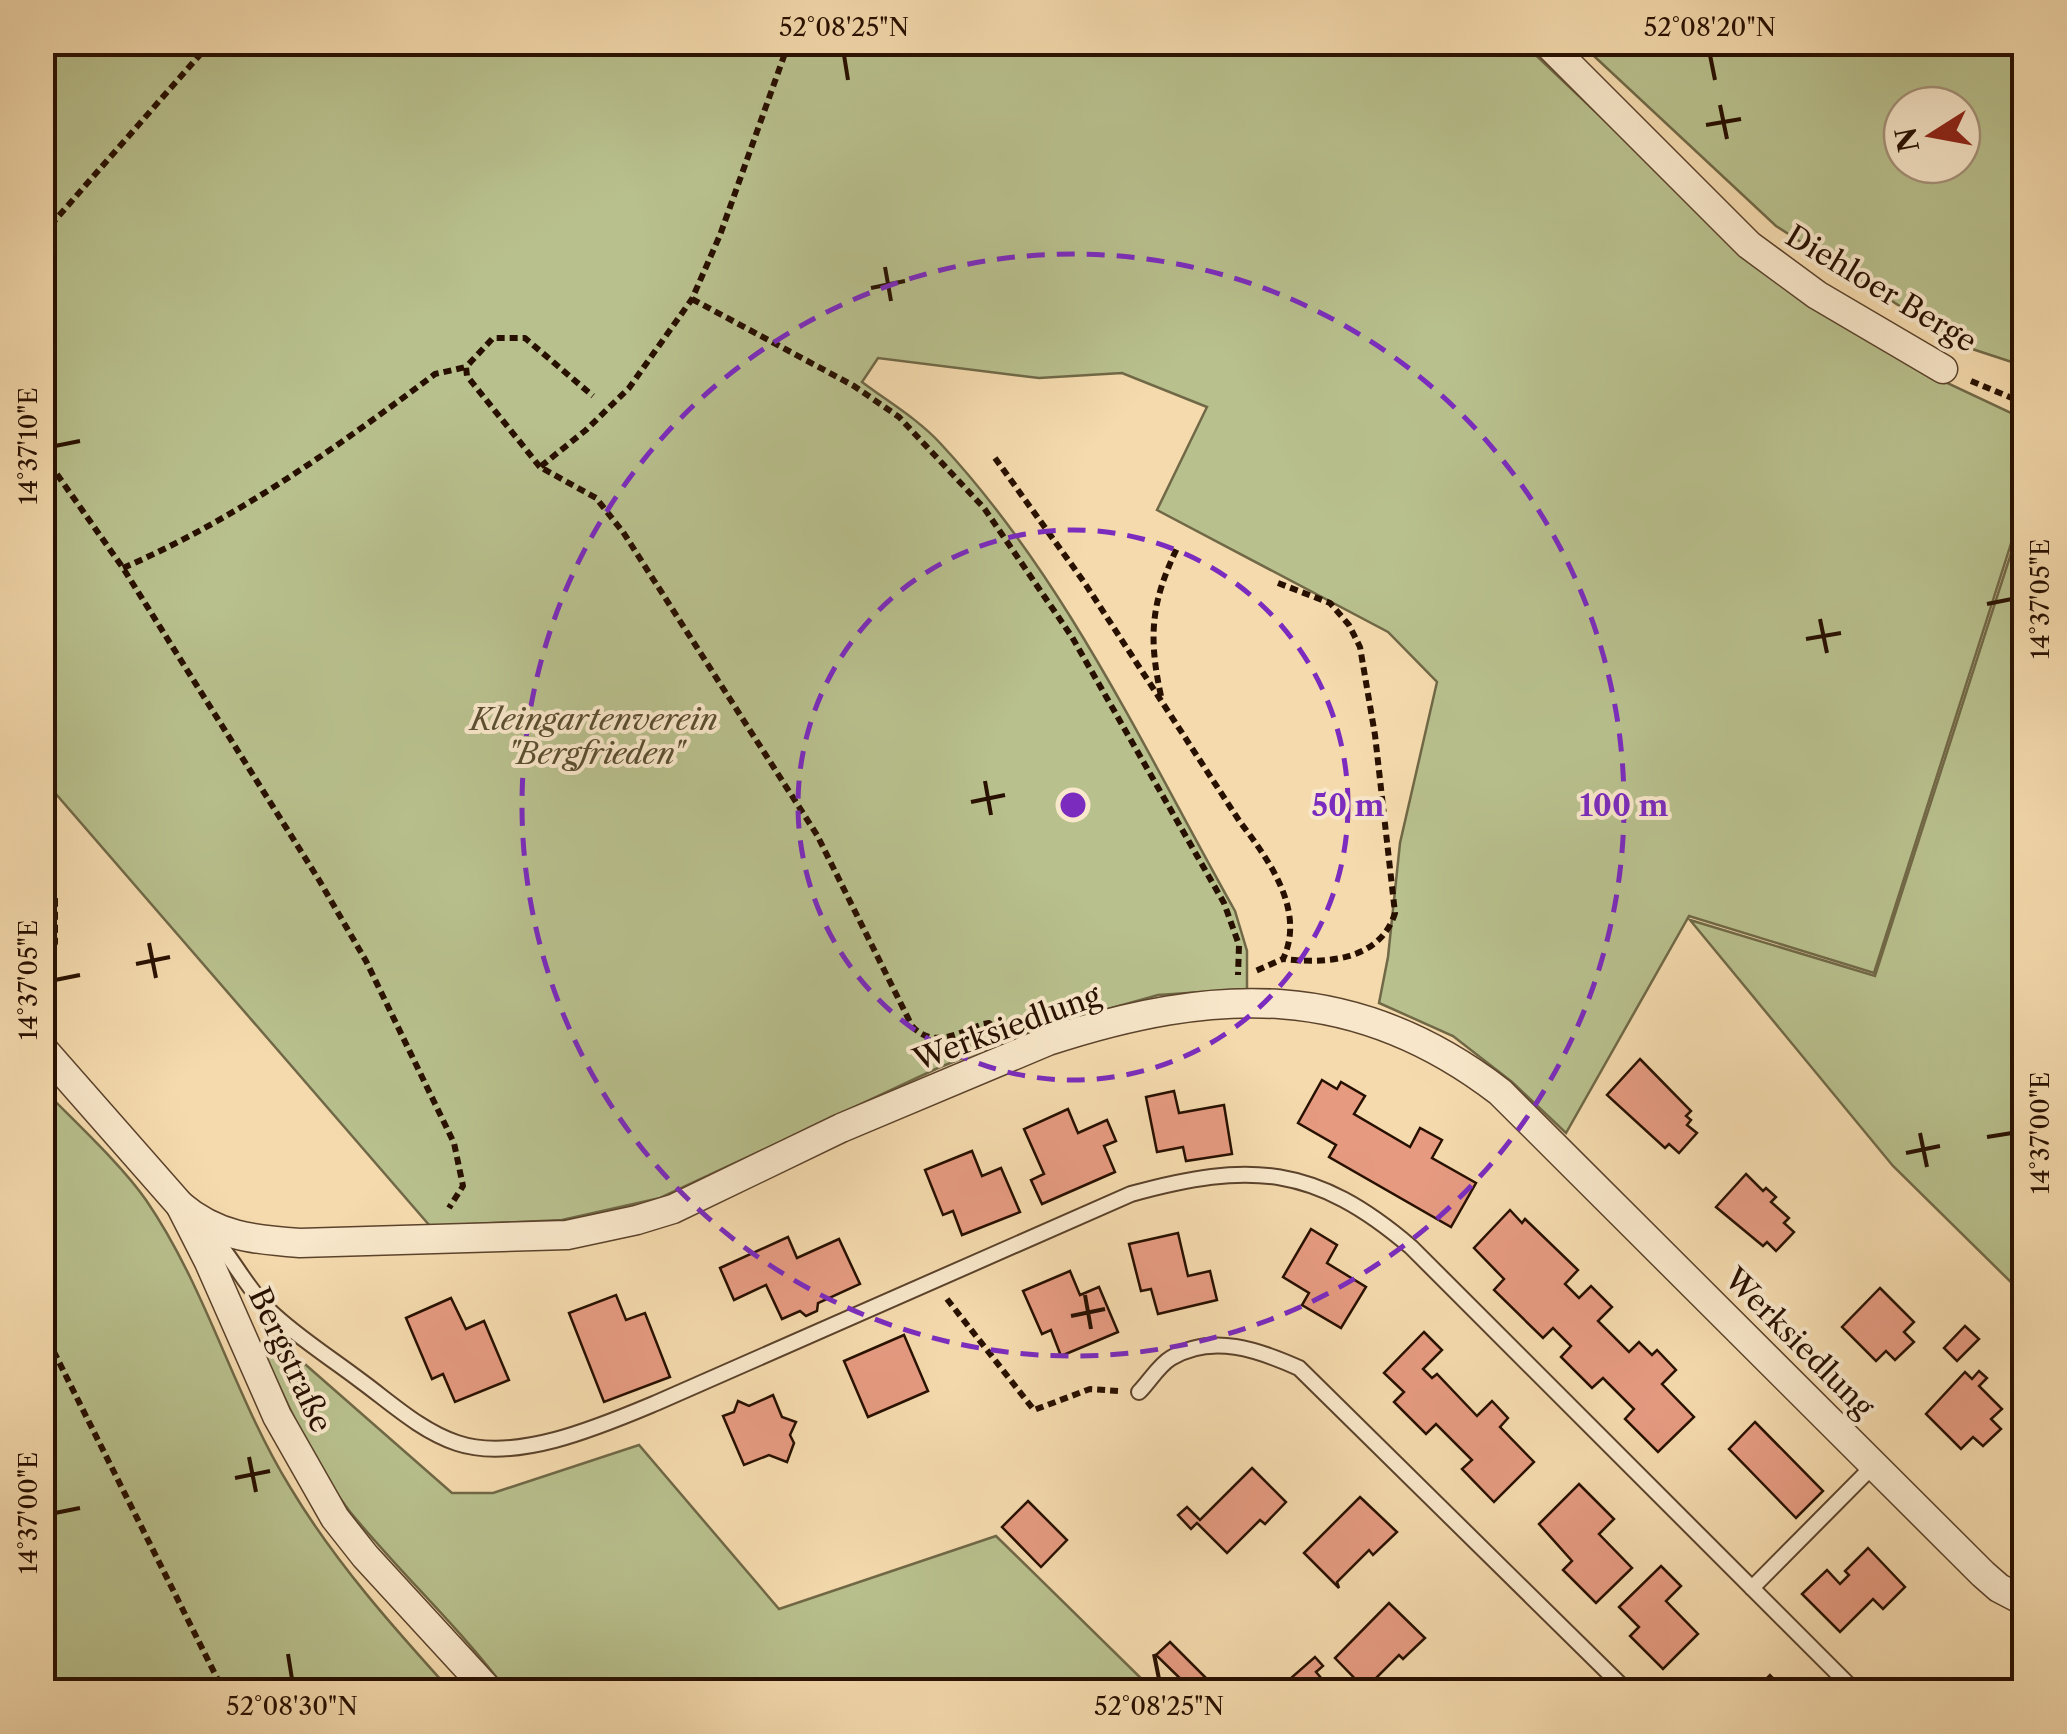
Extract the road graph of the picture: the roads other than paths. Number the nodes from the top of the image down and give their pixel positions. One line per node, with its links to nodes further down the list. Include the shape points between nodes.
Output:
1 (1546, 42): 2 (street, Diehloer Berge, via 1748,245)
2 (1942, 370)
3 (42, 1048): 4 (street, Bergstraße)
4 (189, 1213): 6 (street, Werksiedlung, via 228,1234 262,1240 566,1235 638,1220 1015,1055 1081,1030 1235,990 1350,1016 1463,1064 1500,1092); 7 (lane, via 226,1250 268,1310 422,1426 458,1444 515,1446 608,1423 1105,1204 1238,1174 1302,1180 1372,1215 1411,1247); 9 (street, Bergstraße, via 277,1416 335,1518)
5 (1139, 1392): 10 (lane, via 1170,1359 1198,1348 1233,1346 1299,1368)
6 (1874, 1465): 7 (lane, Werksiedlung); 8 (street, Werksiedlung, via 1983,1574)
7 (1752, 1588): 11 (lane)
8 (2024, 1601)
9 (490, 1692)
10 (1628, 1692)
11 (1856, 1692)

